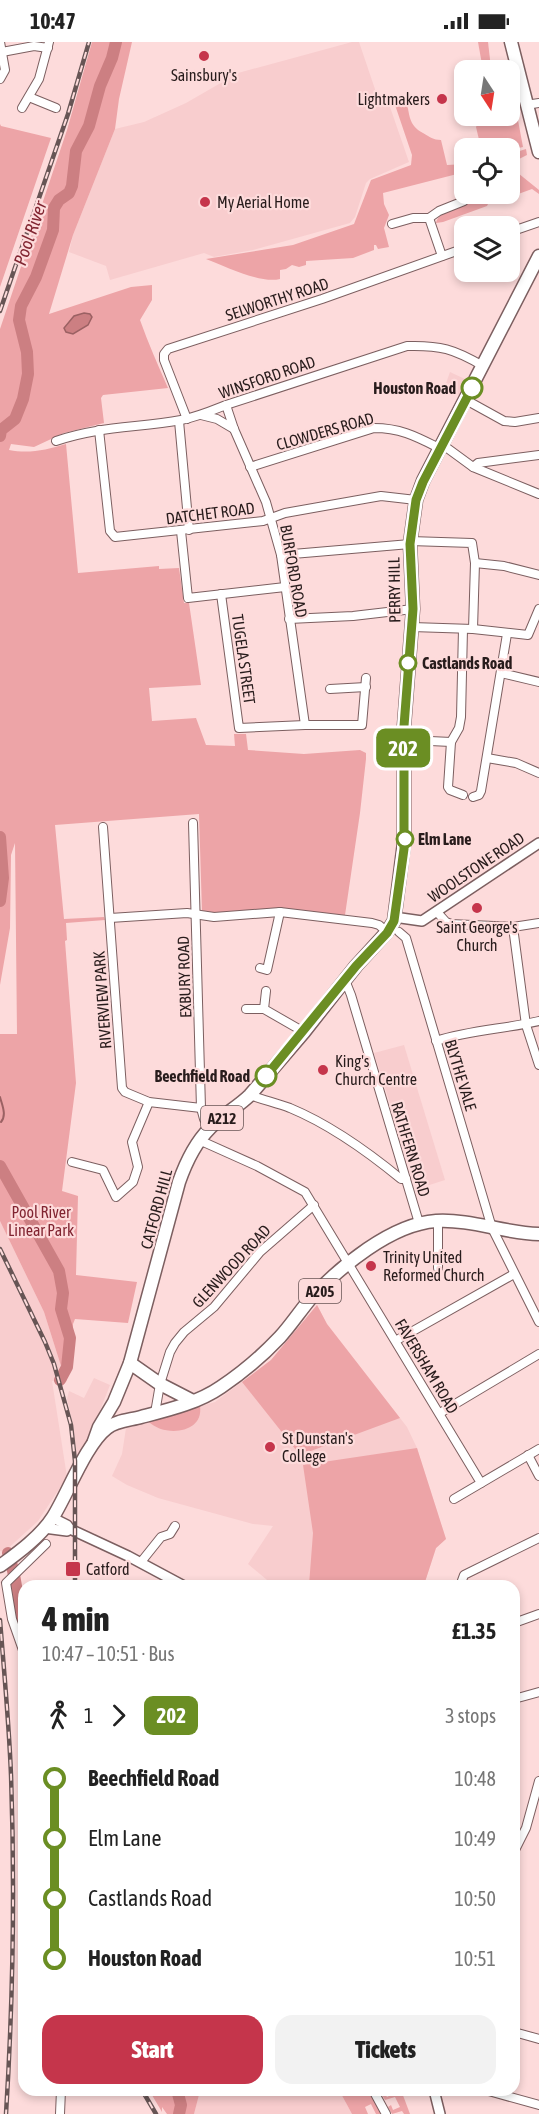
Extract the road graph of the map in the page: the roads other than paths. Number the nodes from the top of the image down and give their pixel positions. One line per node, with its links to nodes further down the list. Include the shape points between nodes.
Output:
1 (0, 42): 4 (street)
2 (511, 42): 8 (main road)
3 (48, 45): 4 (street); 6 (street, via 39,79)
4 (2, 52): 5 (street, via 5,70)
5 (0, 79)
6 (29, 97): 9 (street); 10 (street)
7 (539, 103): 8 (street)
8 (526, 105): 11 (main road)
9 (22, 108)
10 (56, 108)
11 (539, 152)
12 (456, 204): 13 (street)
13 (429, 218): 15 (street); 18 (street)
14 (539, 222): 16 (street)
15 (392, 224)
16 (520, 229)
17 (454, 252): 18 (street, SELWORTHY ROAD)
18 (442, 256): 25 (street, SELWORTHY ROAD, via 168,349 164,360)
19 (539, 256): 20 (main road, PERRY HILL / A212)
20 (483, 366): 21 (main road, PERRY HILL / A212); 22 (street, WINSFORD ROAD, via 435,345 407,346)
21 (466, 400): 24 (street, via 504,421); 29 (main road, PERRY HILL / A212)
22 (226, 405): 23 (street, WINSFORD ROAD); 26 (street, BURFORD ROAD)
23 (201, 415): 25 (street, WINSFORD ROAD); 26 (street)
24 (539, 418)
25 (183, 420): 27 (street, WINSFORD ROAD); 36 (street)
26 (234, 429): 31 (street, BURFORD ROAD)
27 (99, 430): 28 (street, WINSFORD ROAD); 36 (street, DATCHET ROAD, via 111,534 117,537)
28 (56, 441)
29 (442, 447): 31 (street, CLOWDERS ROAD, via 392,428 374,428); 32 (street, CLOWDERS ROAD); 34 (main road, PERRY HILL / A212)
30 (539, 455): 32 (street, via 478,463)
31 (250, 467): 35 (street, BURFORD ROAD)
32 (473, 467): 33 (street, CLOWDERS ROAD)
33 (539, 494)
34 (416, 500): 35 (street, DATCHET ROAD, via 381,495); 37 (main road, PERRY HILL / A212)
35 (271, 518): 36 (street, DATCHET ROAD); 38 (street, BURFORD ROAD)
36 (185, 531): 42 (street, via 188,598)
37 (410, 543): 38 (street); 39 (street, via 472,543); 43 (main road, PERRY HILL / A212)
38 (281, 555): 41 (street, BURFORD ROAD)
39 (475, 563): 40 (street); 48 (street)
40 (539, 575)
41 (285, 587): 42 (street); 45 (street, BURFORD ROAD)
42 (221, 594): 55 (street, TUGELA STREET, via 239,728)
43 (413, 609): 45 (street); 46 (main road, PERRY HILL / A212)
44 (539, 609): 49 (street, via 528,635)
45 (290, 620): 55 (street, BURFORD ROAD)
46 (412, 627): 47 (street); 68 (main road, PERRY HILL / A212, via 404,726 404,849)
47 (463, 629): 48 (street); 57 (street, via 459,728)
48 (473, 629): 49 (street)
49 (507, 634): 50 (street)
50 (501, 673): 52 (street); 58 (street)
51 (366, 678): 53 (street)
52 (539, 682)
53 (366, 687): 54 (street); 55 (street, via 362,725)
54 (330, 689)
55 (305, 725)
56 (430, 741): 57 (street)
57 (451, 742): 60 (street, via 448,787)
58 (487, 758): 59 (street, via 516,763); 61 (street, via 481,791)
59 (539, 773)
60 (463, 795)
61 (473, 797)
62 (193, 823): 67 (street, EXBURY ROAD)
63 (103, 827): 69 (street, RIVERVIEW PARK)
64 (539, 843): 66 (street, WOOLSTONE ROAD)
65 (280, 912): 67 (street, via 214,917); 72 (street, via 372,923); 73 (street)
66 (436, 912): 68 (street, WOOLSTONE ROAD, via 418,921); 71 (street, via 451,924)
67 (196, 914): 69 (street); 85 (street, EXBURY ROAD)
68 (394, 917): 72 (main road, CATFORD HILL / A212)
69 (110, 918): 84 (street, RIVERVIEW PARK, via 121,1085 125,1092)
70 (539, 923): 71 (street)
71 (513, 927): 79 (street)
72 (393, 932): 74 (main road, CATFORD HILL / A212); 81 (street, BLYTHE VALE, via 405,938)
73 (268, 970)
74 (343, 982): 80 (main road, CATFORD HILL / A212); 89 (street, RATHFERN ROAD, via 351,995)
75 (266, 991): 77 (street)
76 (246, 1009): 77 (street)
77 (264, 1009): 80 (street)
78 (539, 1022): 79 (street)
79 (526, 1024): 81 (street); 82 (street)
80 (304, 1032): 83 (main road, CATFORD HILL / A212)
81 (436, 1041): 93 (street, BLYTHE VALE)
82 (539, 1065)
83 (256, 1096): 86 (main road, CATFORD HILL / A212); 89 (street, via 340,1133)
84 (149, 1102): 85 (street, RIVERVIEW PARK); 88 (street, via 132,1142 138,1167 133,1182 116,1197 103,1170)
85 (201, 1108): 86 (street, EXBURY ROAD)
86 (210, 1127): 87 (main road, CATFORD HILL / A212)
87 (199, 1140): 90 (street, via 305,1192); 101 (main road, CATFORD HILL / A212, via 179,1182)
88 (72, 1162)
89 (406, 1179): 92 (street, RATHFERN ROAD)
90 (314, 1205): 95 (street); 102 (street, GLENWOOD ROAD, via 273,1239 214,1307 184,1332 170,1352)
91 (438, 1221): 92 (main road, A205); 93 (main road, A205); 96 (street)
92 (419, 1223): 95 (main road, A205, via 395,1233)
93 (492, 1228): 94 (main road, A205); 97 (street, BLYTHE VALE)
94 (539, 1234)
95 (349, 1263): 99 (street, FAVERSHAM ROAD); 103 (main road, A205, via 253,1363 220,1388)
96 (438, 1268)
97 (514, 1274): 98 (street, BLYTHE VALE); 99 (street)
98 (539, 1322)
99 (397, 1340): 106 (street, FAVERSHAM ROAD)
100 (539, 1354): 106 (street)
101 (130, 1363): 102 (main road); 104 (main road, CATFORD HILL / A212)
102 (160, 1384): 103 (main road); 105 (street, GLENWOOD ROAD)
103 (193, 1401): 105 (main road, A205)
104 (114, 1402): 107 (main road, CATFORD HILL / A212); 108 (main road, CATFORD HILL / A212)
105 (155, 1413): 107 (main road, A205)
106 (440, 1413): 112 (street, FAVERSHAM ROAD)
107 (110, 1425): 108 (main road)
108 (94, 1441): 115 (main road, CATFORD HILL)
109 (539, 1449): 110 (street)
110 (528, 1455): 111 (street); 112 (street)
111 (539, 1476)
112 (482, 1483): 113 (street)
113 (454, 1499)
114 (175, 1526): 118 (street)
115 (49, 1528): 118 (street, via 67,1525); 119 (main road)
116 (539, 1538): 121 (street, via 464,1575)
117 (46, 1544): 124 (street, via 6,1583)
118 (141, 1562): 120 (street)
119 (0, 1566)
120 (173, 1580)
121 (462, 1580)
122 (539, 1614): 123 (street)
123 (520, 1621)
124 (18, 1636)
125 (539, 1692): 126 (street)
126 (520, 1697)
127 (539, 1781): 128 (street)
128 (520, 1840)
129 (520, 2034): 130 (street)
130 (539, 2039)
131 (61, 2096): 136 (street)
132 (376, 2096): 137 (street)
133 (436, 2096): 138 (street)
134 (507, 2096): 135 (street)
135 (539, 2105)
136 (60, 2114)
137 (386, 2114)
138 (440, 2114)

